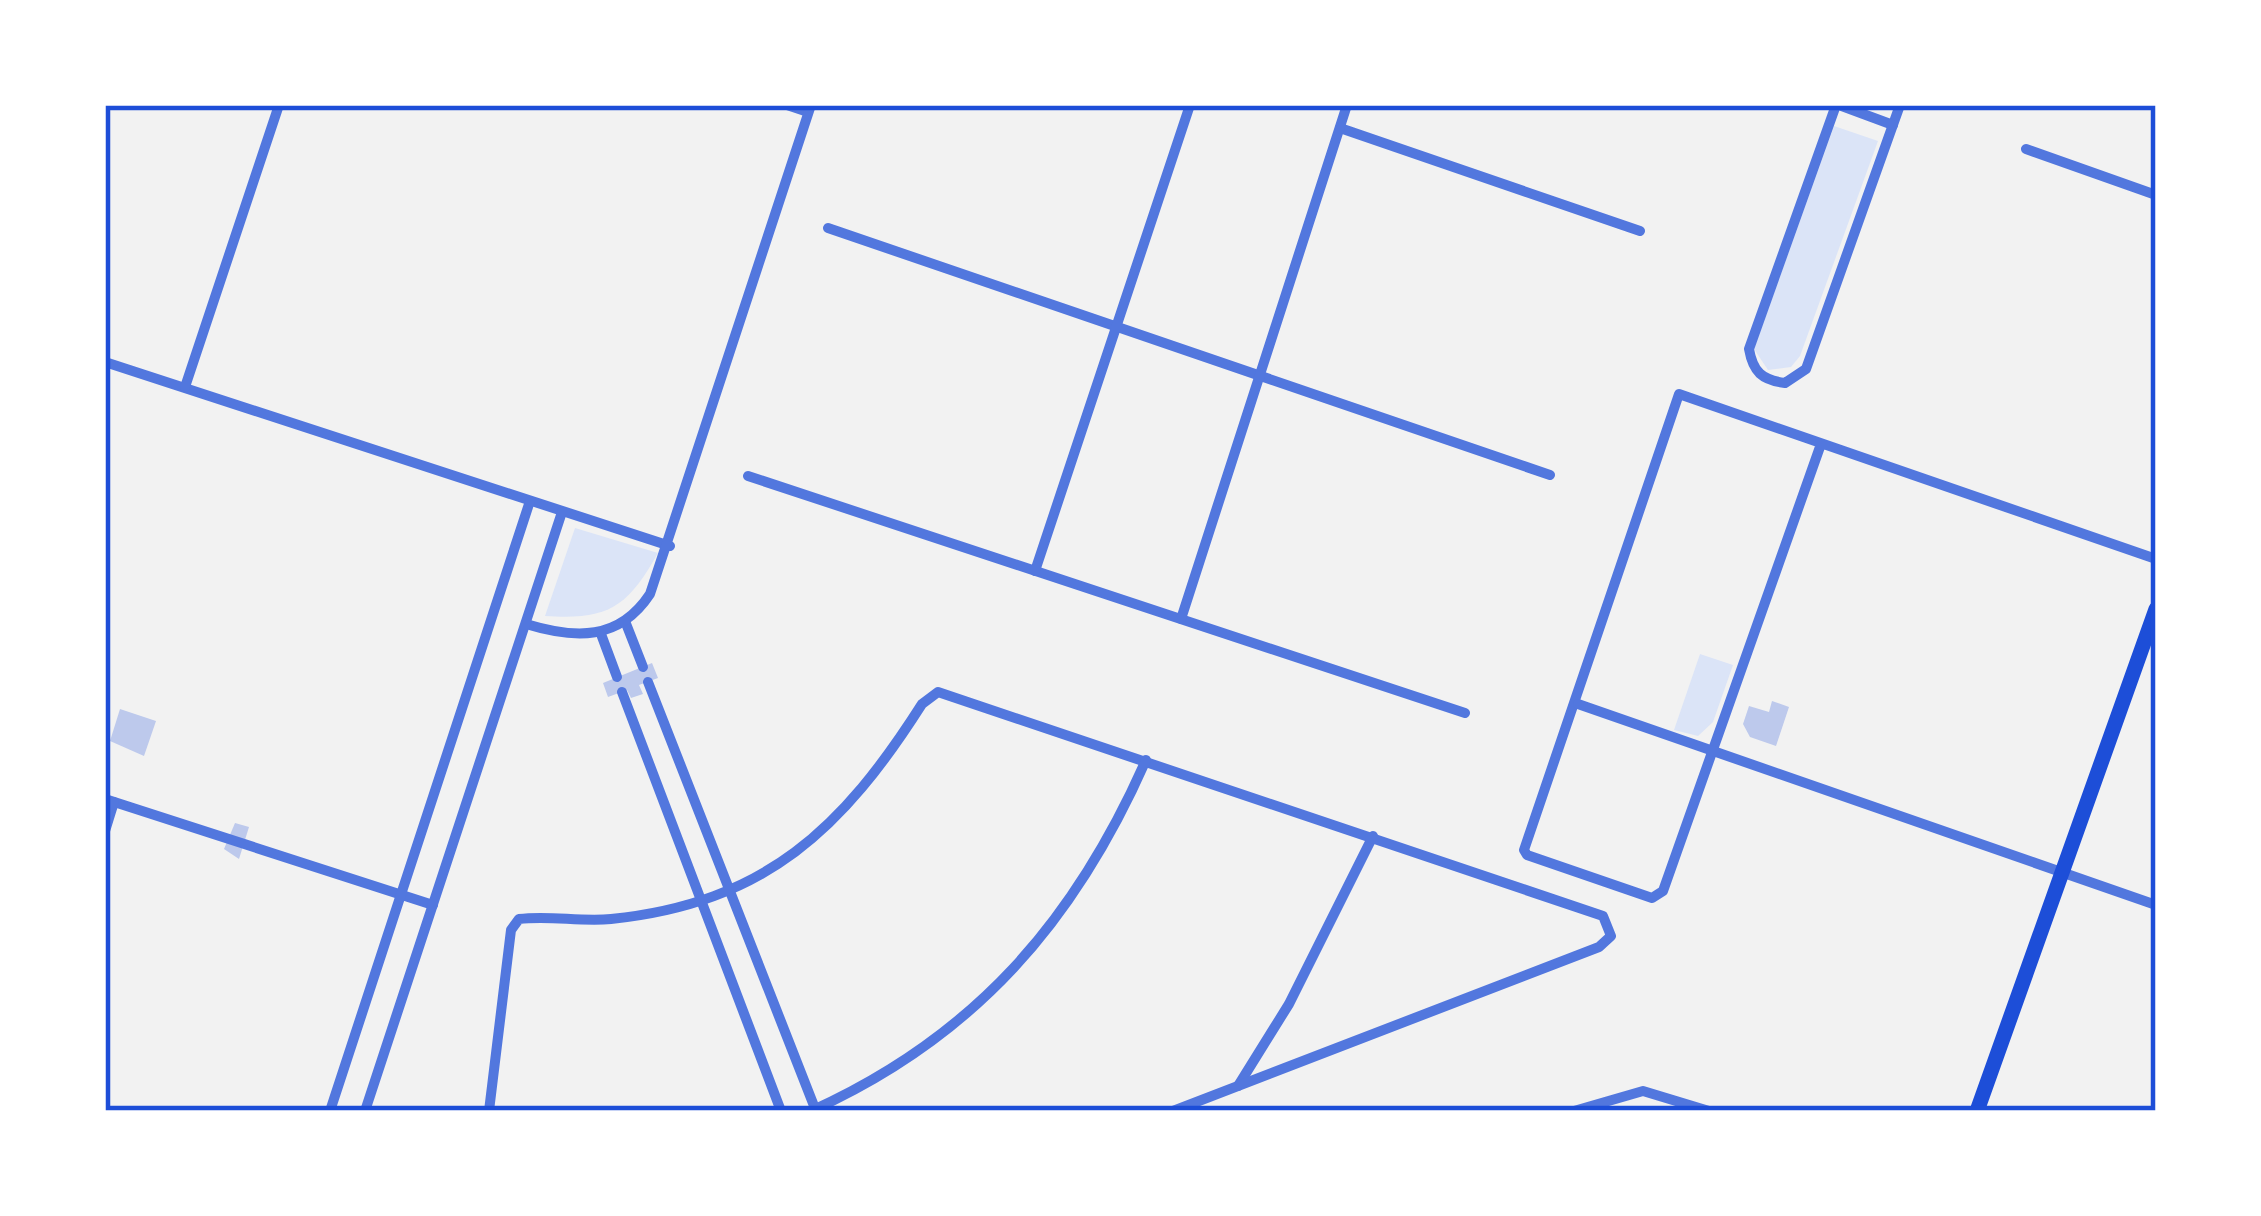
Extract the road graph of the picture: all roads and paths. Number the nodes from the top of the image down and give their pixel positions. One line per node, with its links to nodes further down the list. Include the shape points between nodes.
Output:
1 (279, 105): 17 (street)
2 (787, 105): 7 (street)
3 (1190, 105): 14 (street)
4 (1348, 105): 9 (street)
5 (1838, 105): 8 (street); 8 (street, via 1749,349 1756,373 1769,381 1785,383 1806,369)
6 (1900, 105): 8 (street)
7 (809, 109): 23 (street)
8 (1893, 125)
9 (1340, 128): 13 (street); 16 (street)
10 (2026, 149): 11 (street)
11 (2156, 195)
12 (828, 228): 14 (street)
13 (1640, 231)
14 (1119, 326): 16 (street); 25 (street)
15 (105, 362): 17 (street)
16 (1260, 375): 19 (street); 27 (street)
17 (185, 388): 21 (street)
18 (1821, 444): 24 (street); 35 (street, via 1679,394); 37 (street)
19 (1550, 475)
20 (748, 476): 25 (street)
21 (530, 501): 22 (street); 44 (street)
22 (562, 512): 23 (street); 29 (street)
23 (670, 546): 28 (street, via 650,594)
24 (2156, 559)
25 (1035, 571): 27 (street)
26 (2156, 609): 42 (main road)
27 (1181, 619): 36 (street)
28 (625, 621): 30 (street); 31 (street)
29 (526, 624): 30 (street); 46 (street)
30 (601, 634): 32 (street)
31 (643, 667)
32 (617, 677)
33 (648, 682): 43 (street)
34 (622, 692): 45 (street)
35 (1578, 704): 37 (street); 37 (street, via 1524,850 1652,898 1663,891)
36 (1465, 713)
37 (1713, 752): 42 (street)
38 (1146, 760): 41 (street); 43 (street, via 938,692 845,814); 49 (street, via 1084,883 1027,957 916,1052)
39 (110, 801): 40 (street); 44 (street)
40 (105, 831)
41 (1373, 836): 48 (street); 48 (street, via 1603,916 1611,936)
42 (2063, 872): 47 (street); 57 (main road)
43 (729, 889): 45 (street); 49 (street)
44 (400, 894): 46 (street); 50 (street)
45 (701, 900): 52 (street, via 611,919 519,919 511,930); 53 (street)
46 (433, 905): 51 (street)
47 (2156, 905)
48 (1238, 1086): 54 (street)
49 (814, 1110)
50 (330, 1111)
51 (365, 1111)
52 (489, 1111)
53 (781, 1111)
54 (1174, 1111)
55 (1574, 1111): 56 (street, via 1643,1091)
56 (1709, 1111)
57 (1977, 1111)

